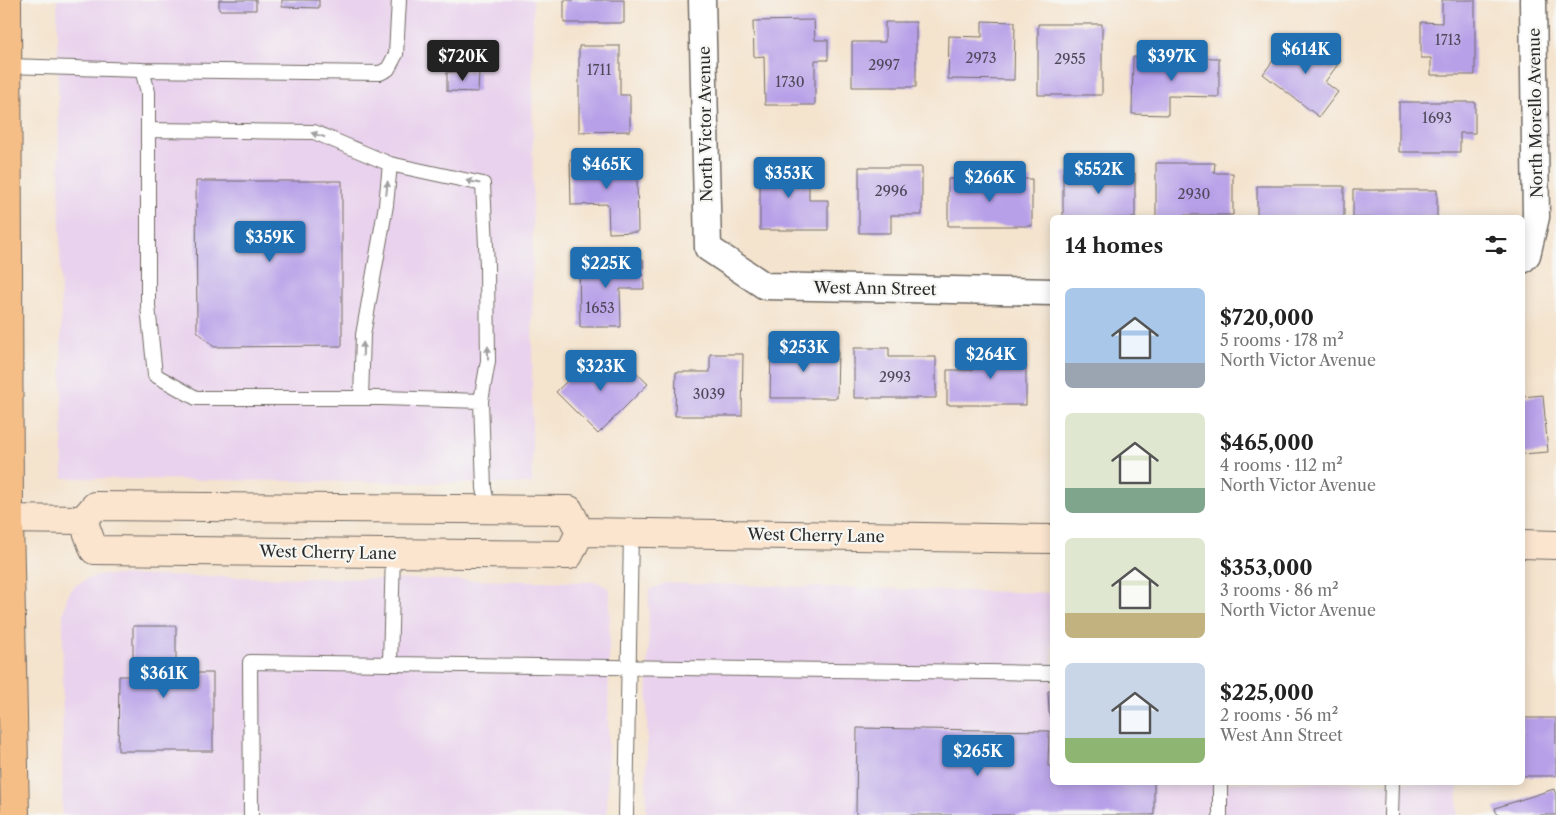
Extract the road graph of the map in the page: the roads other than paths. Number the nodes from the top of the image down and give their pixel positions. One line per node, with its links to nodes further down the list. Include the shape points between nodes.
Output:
1 (7, 0): 5 (main road)
2 (399, 0): 6 (lane, via 396,54 388,69 380,73)
3 (702, 0): 10 (street, North Victor Avenue)
4 (1533, 0): 11 (street, North Morello Avenue, via 1536,217)
5 (7, 66): 6 (lane); 9 (main road)
6 (142, 70): 7 (lane, via 148,92)
7 (148, 130): 8 (lane, one-way to 7, via 314,132); 13 (lane, via 148,306 155,375 196,398)
8 (390, 164): 13 (lane, one-way to 8, via 363,335); 14 (lane, one-way to 8, via 488,361 483,184)
9 (4, 200): 16 (main road)
10 (708, 248): 12 (street, West Ann Street, via 765,286)
11 (1525, 258)
12 (1050, 292)
13 (361, 398): 14 (lane)
14 (481, 401): 15 (lane, via 484,488)
15 (488, 510): 17 (main road, via 95,506); 18 (main road, via 570,510)
16 (4, 519): 17 (main road); 29 (main road)
17 (83, 520): 23 (main road, West Cherry Lane, via 94,550)
18 (580, 532): 19 (main road, West Cherry Lane); 23 (main road, West Cherry Lane, via 569,554)
19 (630, 533): 20 (main road, West Cherry Lane); 25 (lane)
20 (1050, 538)
21 (1525, 544): 22 (main road)
22 (1556, 545)
23 (393, 553): 24 (lane)
24 (390, 664): 25 (lane); 30 (lane, via 250,662)
25 (629, 667): 26 (lane); 31 (lane)
26 (1050, 673)
27 (1220, 785): 32 (lane)
28 (1392, 785): 33 (lane)
29 (15, 815)
30 (251, 815)
31 (626, 815)
32 (1220, 815)
33 (1391, 815)

